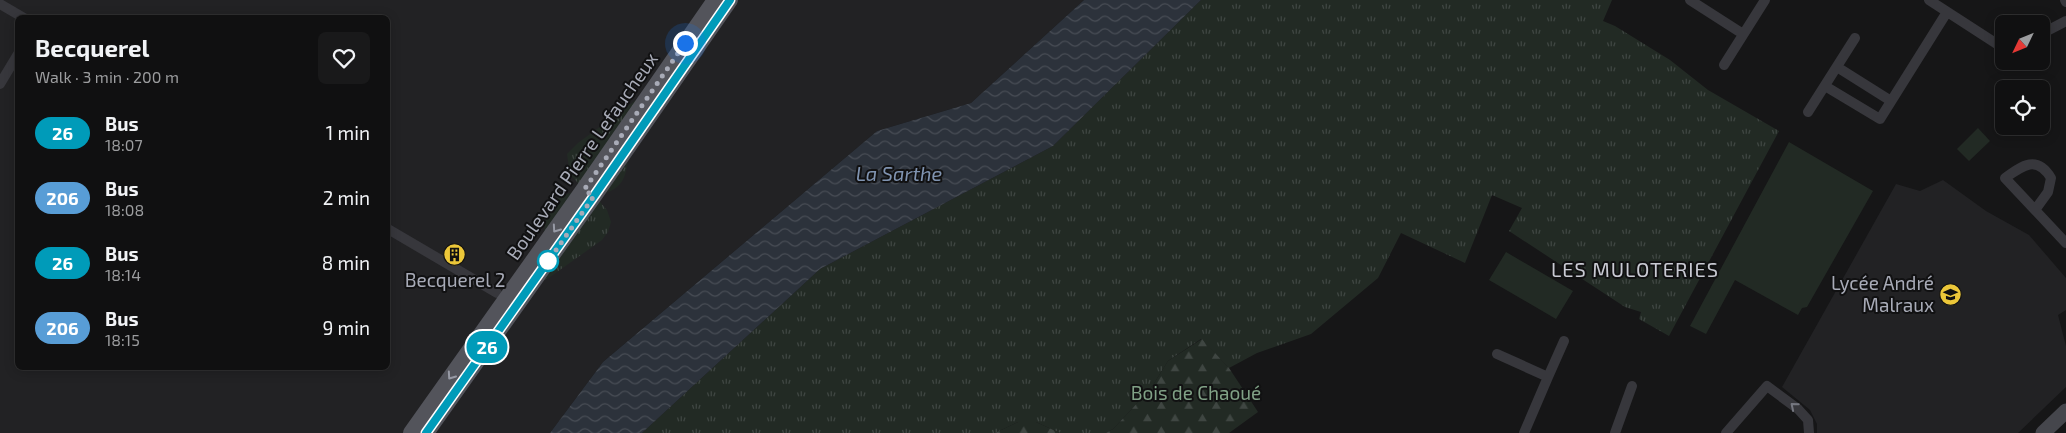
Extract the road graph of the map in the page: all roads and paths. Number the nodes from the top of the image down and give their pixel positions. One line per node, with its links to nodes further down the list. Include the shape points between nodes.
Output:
1 (715, 0): 21 (main road, Boulevard Pierre Lefaucheux)
2 (730, 0): 21 (main road, Boulevard Pierre Lefaucheux)
3 (1690, 0): 11 (street)
4 (1765, 0): 11 (street)
5 (1928, 0): 7 (street)
6 (0, 4): 8 (street)
7 (1948, 12): 13 (street); 19 (street)
8 (19, 15)
9 (2066, 21): 10 (street)
10 (2050, 29)
11 (1743, 34): 15 (street)
12 (1855, 38): 16 (street)
13 (1995, 43)
14 (15, 59): 17 (street)
15 (1724, 65)
16 (1838, 66): 18 (street); 19 (street)
17 (0, 84)
18 (1825, 86): 19 (street, via 1880,119); 20 (street)
19 (1891, 100)
20 (1808, 112)
21 (589, 193): 31 (main road, Boulevard Pierre Lefaucheux, one-way to 31); 32 (main road, Boulevard Pierre Lefaucheux)
22 (2035, 210): 22 (street, via 2005,178 2022,166 2032,164 2045,168 2051,178 2048,192); 24 (street)
23 (390, 230): 25 (street)
24 (2066, 243)
25 (497, 293)
26 (1564, 341): 28 (street)
27 (1497, 354): 28 (street)
28 (1548, 376): 33 (street)
29 (1632, 386): 34 (street)
30 (2066, 411): 37 (street)
31 (411, 433)
32 (426, 433)
33 (1524, 433)
34 (1614, 433)
35 (1726, 433): 36 (street, one-way to 35, via 1808,420 1767,386)
36 (1809, 433)
37 (2043, 433)

